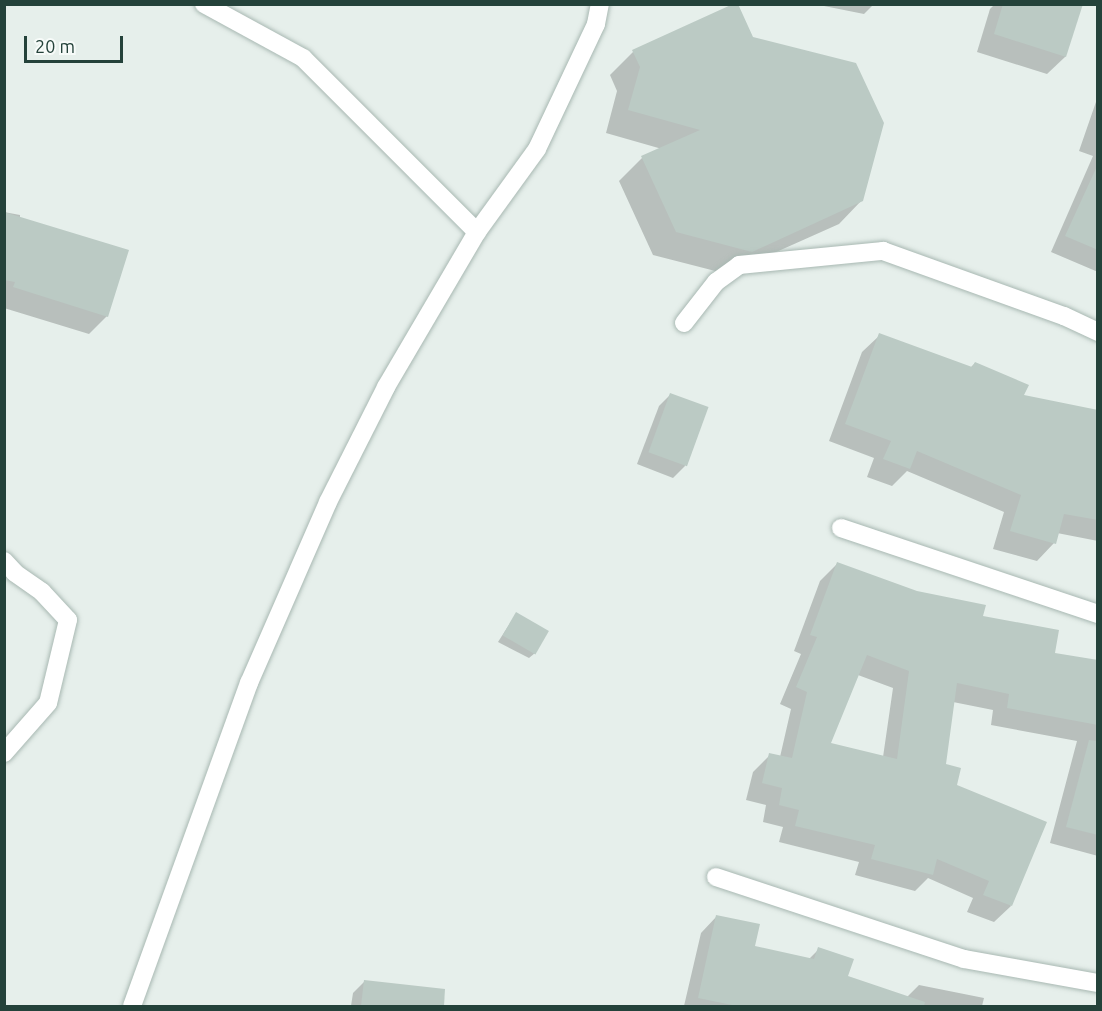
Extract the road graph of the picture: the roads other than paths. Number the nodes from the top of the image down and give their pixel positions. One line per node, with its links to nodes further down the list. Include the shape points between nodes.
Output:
1 (204, 4): 3 (street, via 303,57)
2 (600, 4): 3 (street, via 596,24 537,149)
3 (477, 232): 12 (street, via 386,387 328,502 249,683)
4 (684, 323): 5 (street, via 717,282 740,265 883,251)
5 (1098, 332)
6 (841, 528): 8 (street)
7 (4, 561): 9 (street, via 69,620 48,703)
8 (1098, 614)
9 (4, 753)
10 (716, 877): 11 (street, via 964,959)
11 (1098, 983)
12 (132, 1006)

